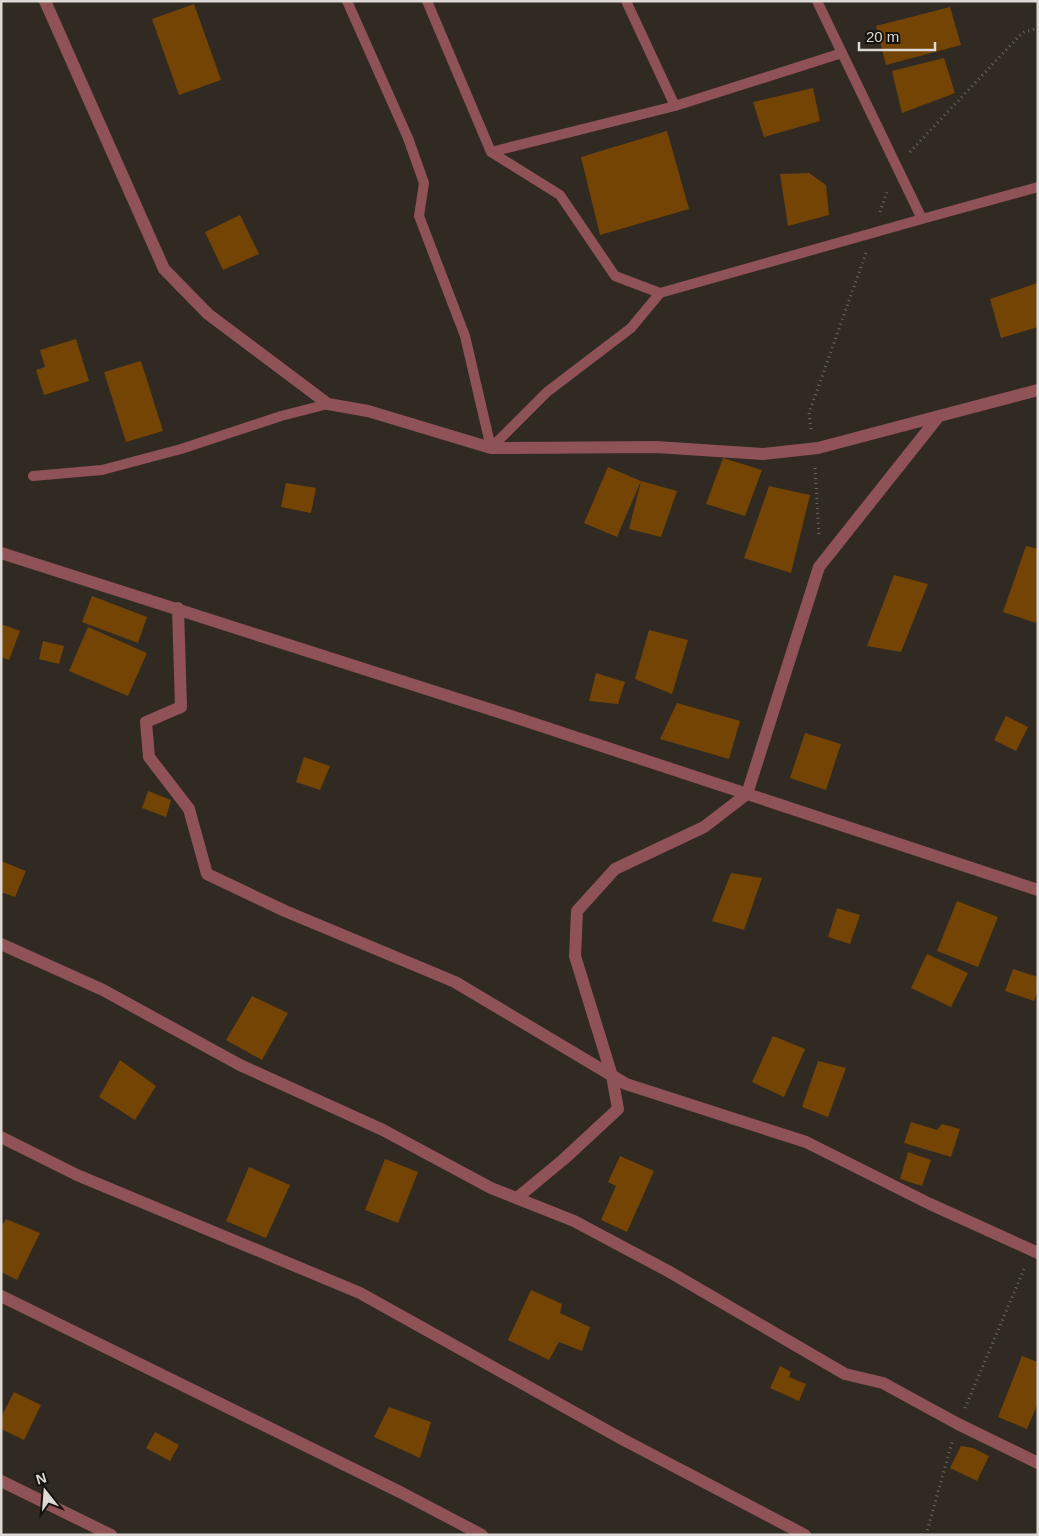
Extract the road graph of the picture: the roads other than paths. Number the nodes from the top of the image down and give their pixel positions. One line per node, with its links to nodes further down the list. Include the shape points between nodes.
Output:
1 (45, 1): 13 (street, via 164,270 208,314)
2 (347, 1): 15 (lane, via 408,138 424,183 419,216 465,336)
3 (428, 1): 8 (lane)
4 (626, 1): 7 (lane)
5 (817, 1): 6 (lane)
6 (842, 53): 7 (lane); 10 (lane)
7 (675, 106): 8 (lane)
8 (491, 152): 11 (lane, via 560,194 615,276)
9 (1038, 187): 10 (lane)
10 (922, 219): 11 (lane)
11 (660, 294): 15 (lane, via 631,328 547,392)
12 (1038, 390): 14 (street)
13 (328, 404): 15 (street, via 368,411); 16 (lane, via 102,470)
14 (939, 416): 15 (street, via 814,449 763,454 656,447); 19 (street, via 819,567)
15 (491, 448)
16 (32, 476)
17 (1, 553): 18 (street)
18 (178, 608): 19 (street); 22 (street, via 181,707 146,722 149,757 189,809 207,874 285,911 455,982)
19 (747, 794): 20 (street); 22 (street, via 704,827 614,869 577,911 575,956)
20 (1038, 890)
21 (1, 944): 24 (street, via 103,990 240,1065 383,1130 491,1188)
22 (612, 1076): 24 (street, via 618,1109 564,1160); 25 (street, via 626,1084 806,1142)
23 (1, 1137): 31 (street, via 77,1175 360,1293 622,1439)
24 (517, 1198): 27 (street, via 574,1221 668,1271 845,1374 883,1383)
25 (1035, 1252)
26 (1, 1296): 30 (street)
27 (1038, 1463)
28 (1, 1481): 29 (street)
29 (111, 1535)
30 (482, 1535)
31 (805, 1535)

